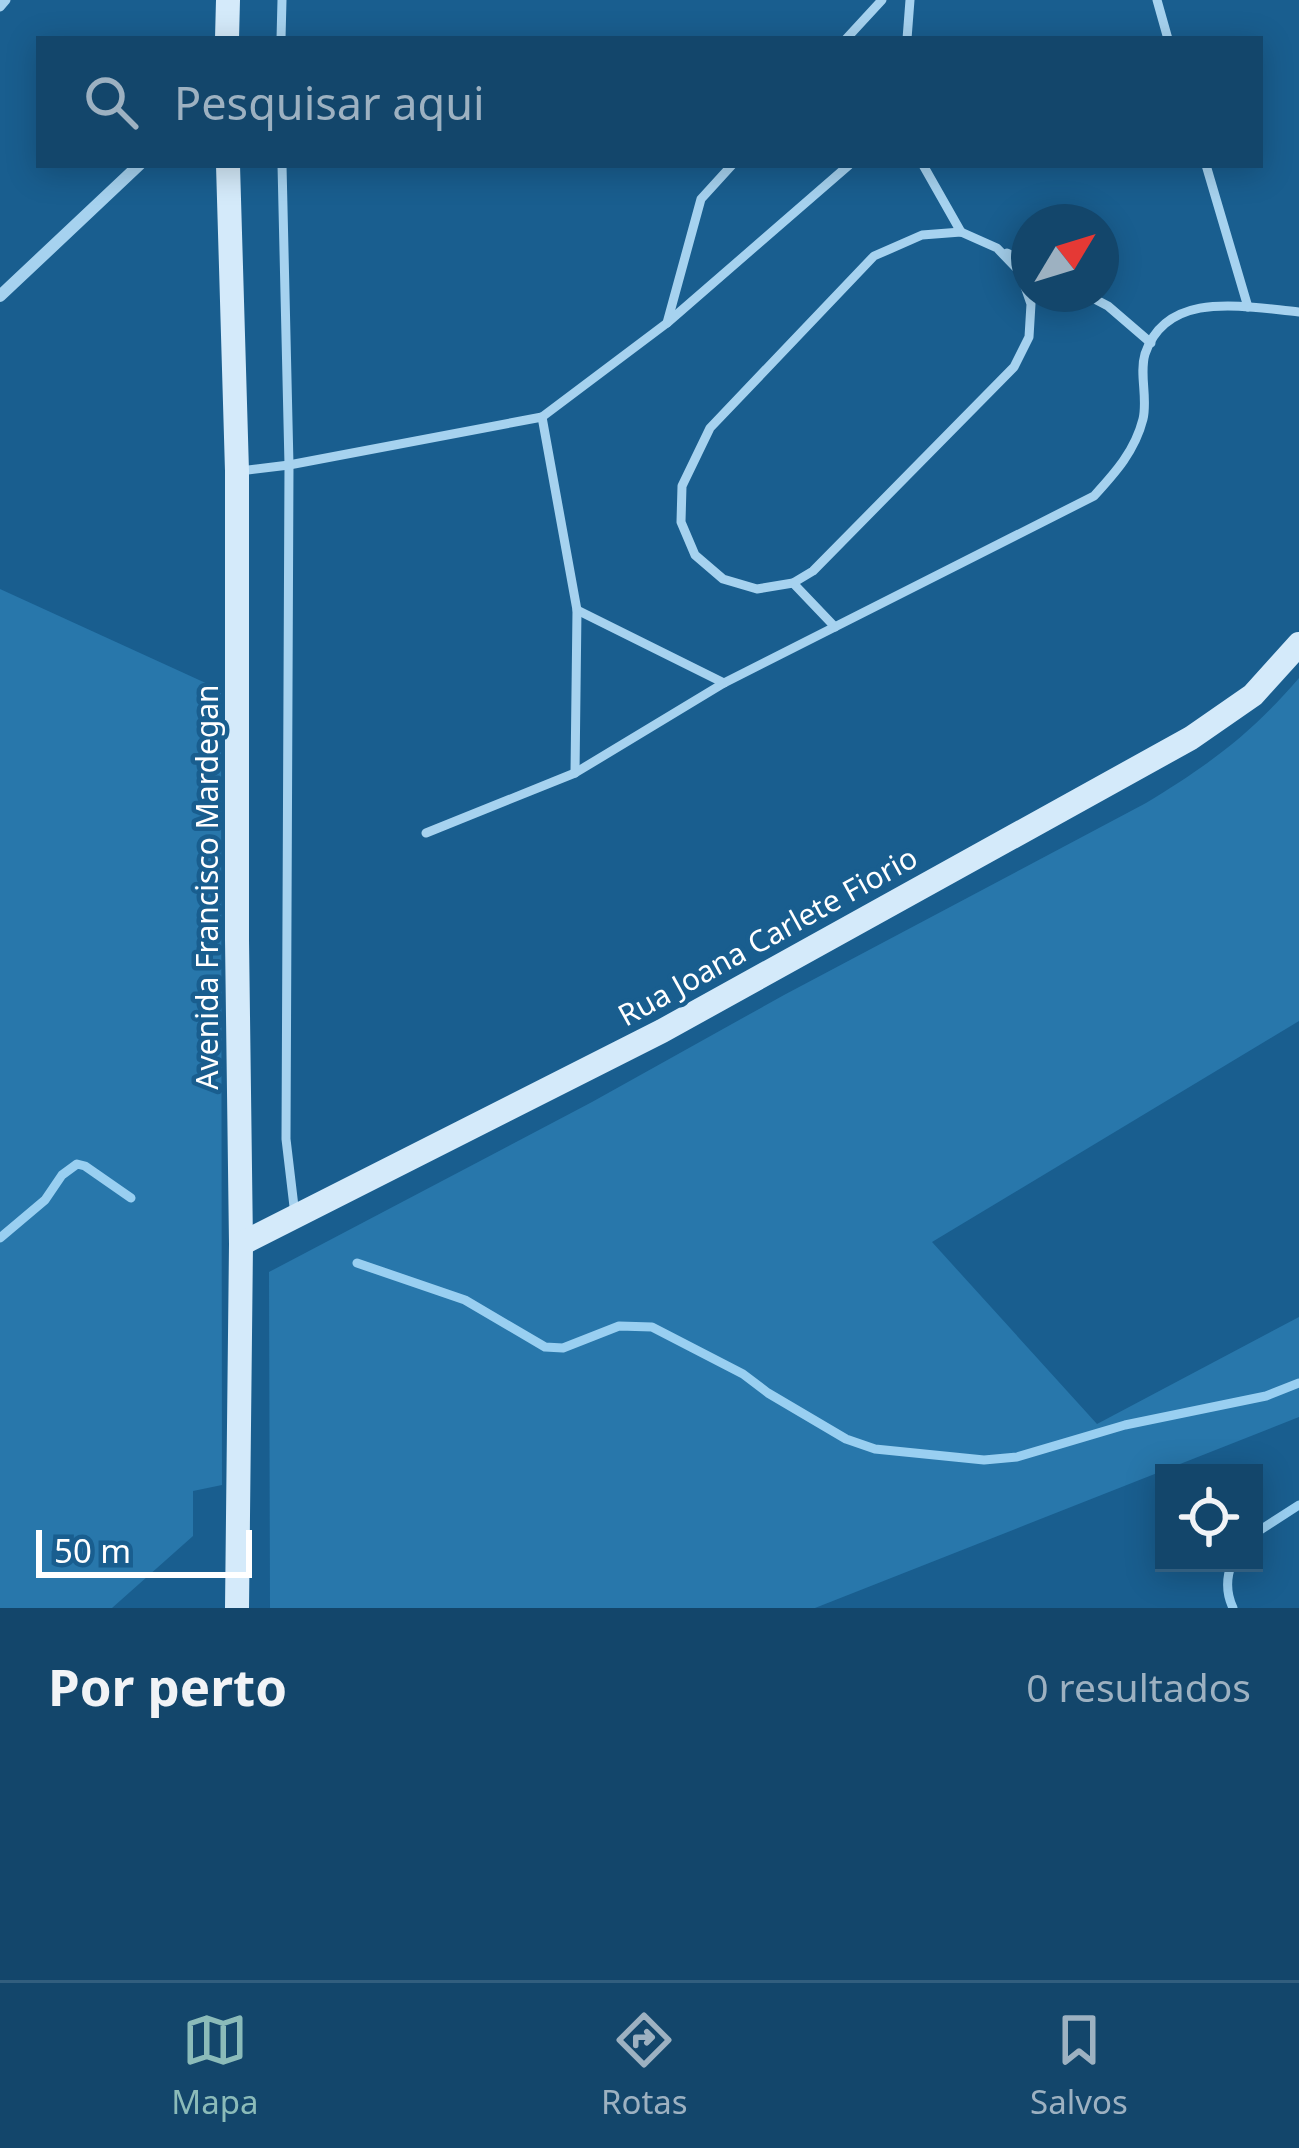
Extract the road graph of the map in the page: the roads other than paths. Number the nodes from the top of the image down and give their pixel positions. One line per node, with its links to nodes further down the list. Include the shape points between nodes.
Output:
1 (6, 0): 7 (lane)
2 (228, 0): 8 (main road)
3 (282, 0): 9 (lane)
4 (881, 0): 10 (lane)
5 (910, 0): 11 (lane)
6 (1157, 0): 12 (lane)
7 (0, 7)
8 (227, 36)
9 (281, 36)
10 (849, 36)
11 (907, 36)
12 (1167, 36)
13 (136, 168): 23 (street)
14 (228, 168): 31 (main road, Avenida Francisco Mardegan)
15 (283, 168): 30 (lane)
16 (729, 168): 27 (lane, via 701,199)
17 (846, 168): 27 (lane)
18 (925, 168): 20 (lane)
19 (1207, 168): 24 (lane)
20 (962, 232): 21 (lane); 32 (lane, via 922,235 874,256 710,428 682,486 681,522 695,556 723,579 757,589)
21 (998, 248): 22 (lane); 32 (lane, via 1020,272 1031,304 1029,338 1013,367)
22 (1011, 255)
23 (0, 296)
24 (1248, 308): 26 (lane); 28 (lane, via 1193,308 1160,325)
25 (1114, 312): 28 (lane)
26 (1299, 312)
27 (667, 322): 29 (lane)
28 (1150, 343): 34 (lane, via 1143,417 1124,463 1094,496)
29 (542, 417): 30 (lane); 33 (lane)
30 (289, 465): 31 (lane); 39 (lane, via 286,1139)
31 (237, 471): 40 (main road, Avenida Francisco Mardegan)
32 (793, 583): 34 (lane)
33 (577, 610): 36 (lane); 37 (lane)
34 (835, 626): 36 (lane)
35 (1299, 644): 39 (main road, Rua Joana Carlete Fiorio, via 1252,695 1191,738 662,1031)
36 (724, 682): 37 (lane)
37 (575, 773): 38 (lane)
38 (426, 833)
39 (295, 1216): 40 (main road, Rua Joana Carlete Fiorio)
40 (241, 1244): 41 (main road, Avenida Francisco Mardegan)
41 (237, 1608)

